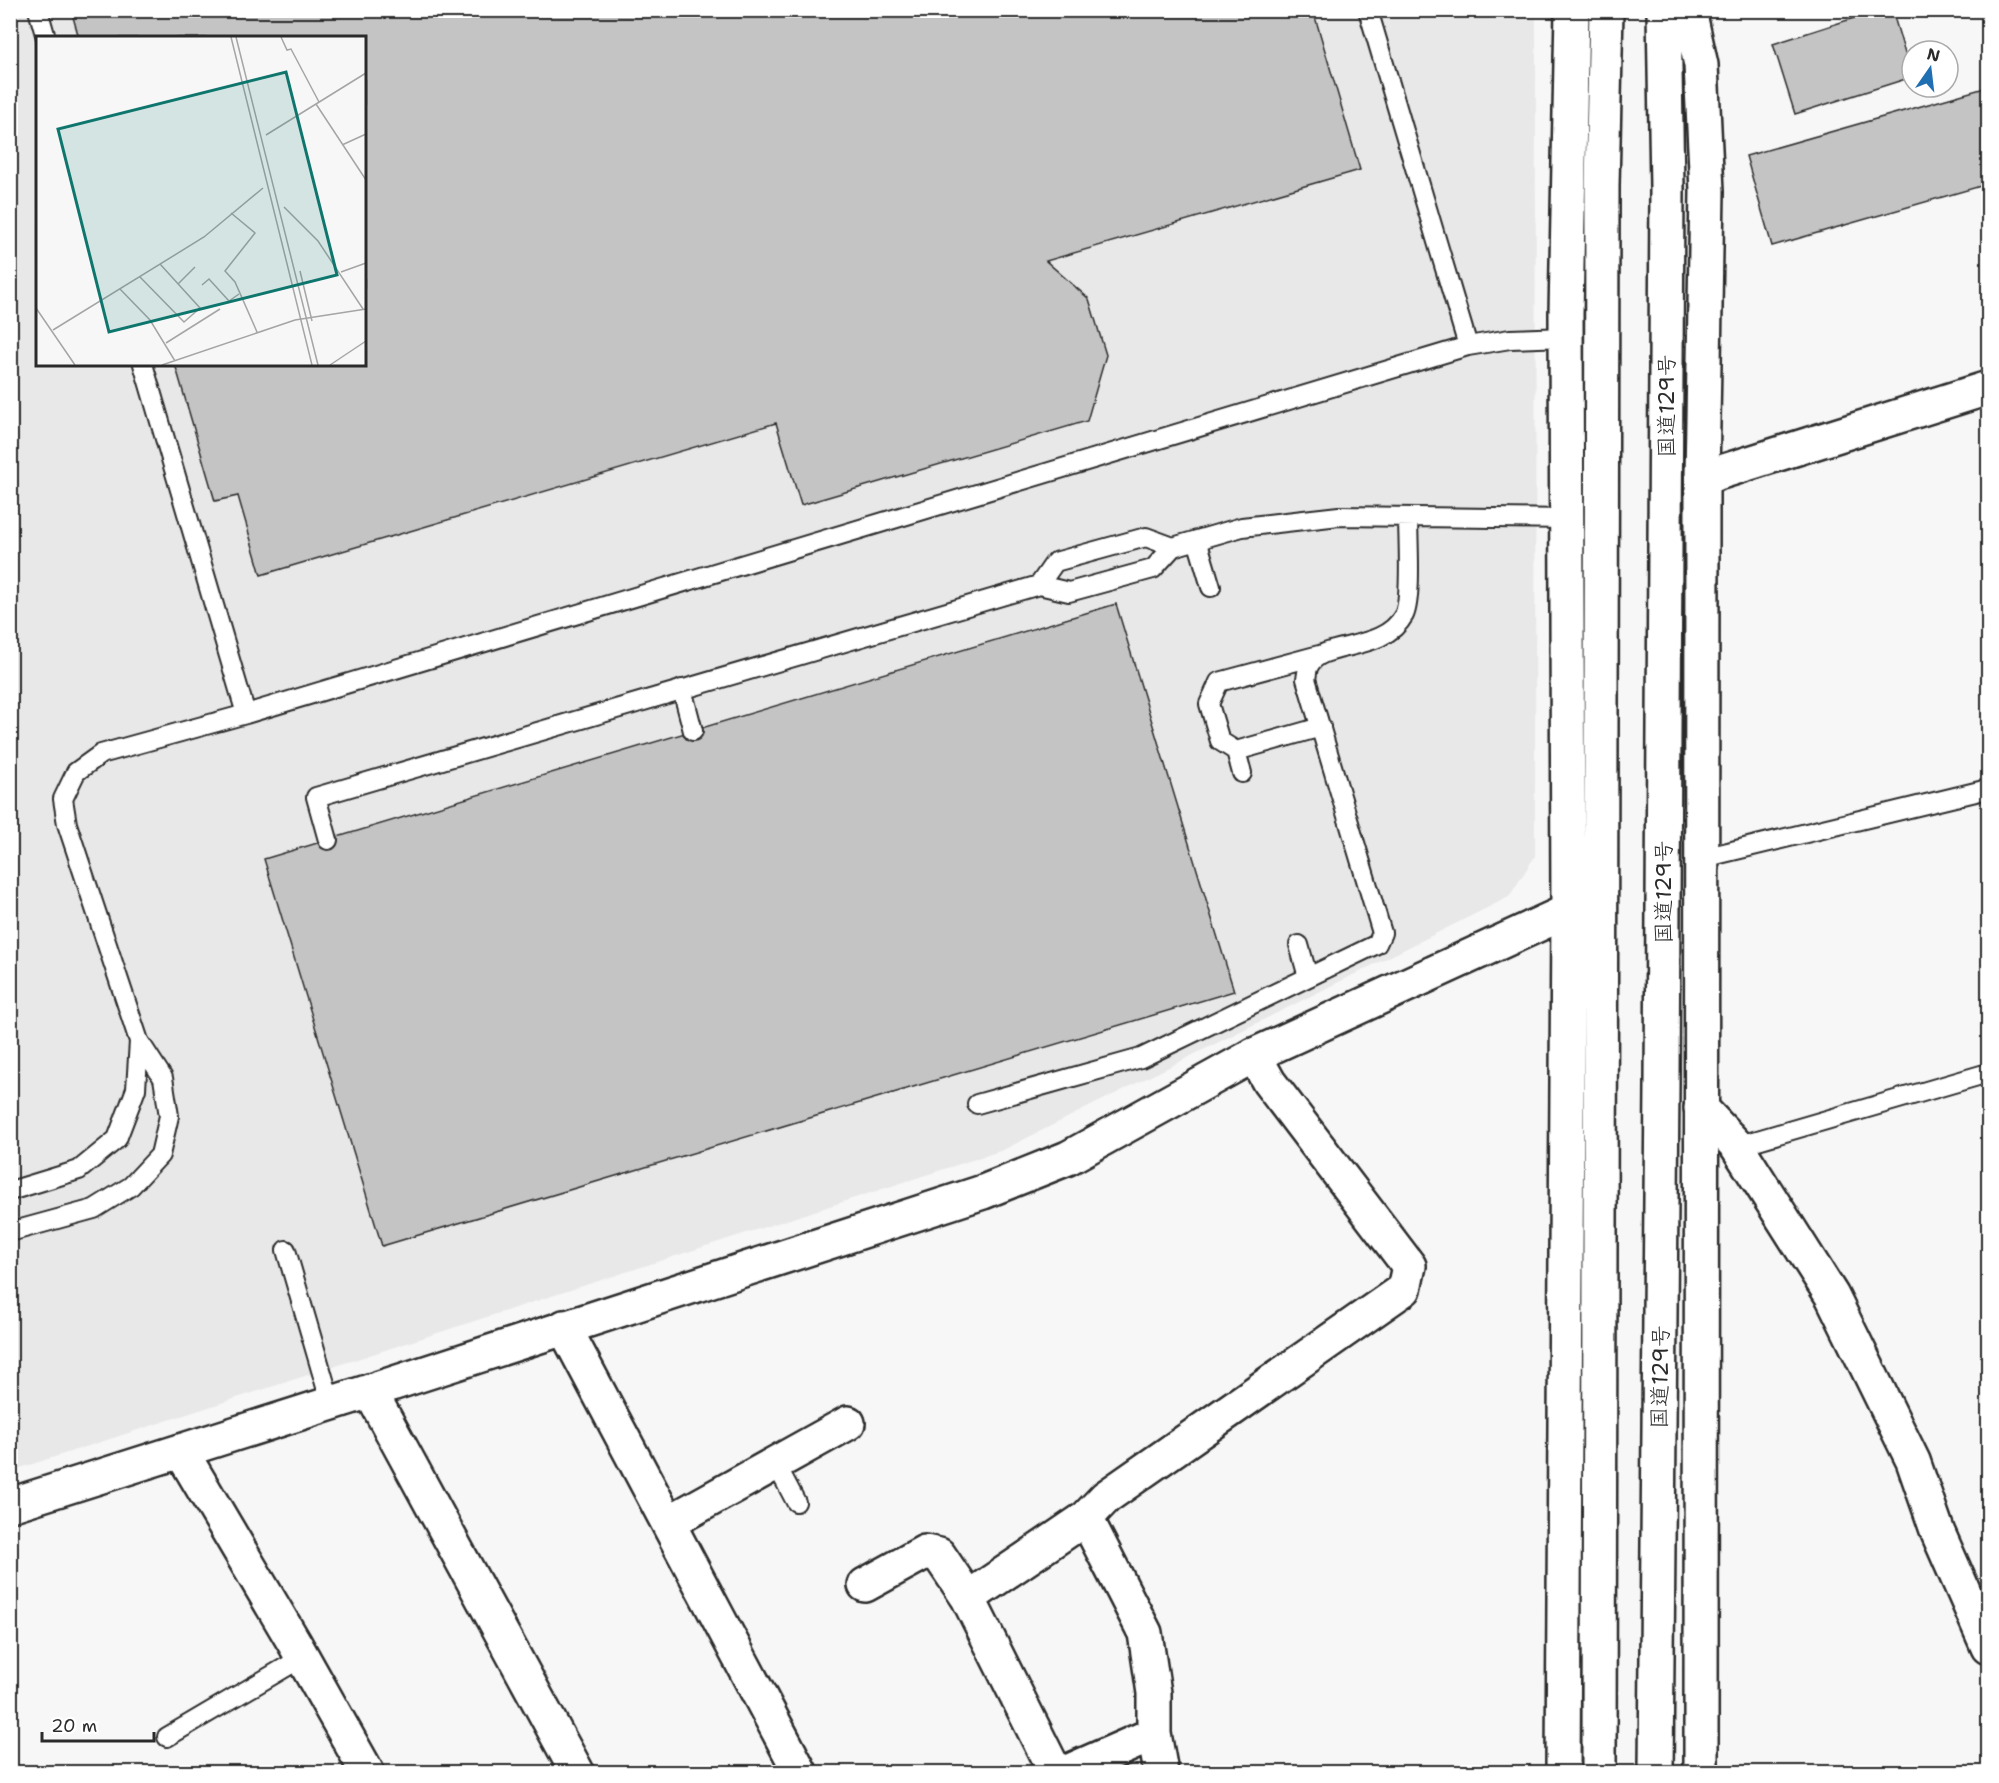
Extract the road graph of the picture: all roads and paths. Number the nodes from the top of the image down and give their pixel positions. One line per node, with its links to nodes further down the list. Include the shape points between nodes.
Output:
1 (38, 10): 7 (lane)
2 (1368, 10): 9 (lane)
3 (1572, 10): 8 (main road)
4 (1606, 10): 64 (main road, via 1602,186)
5 (1664, 10): 65 (main road, 国道129号, via 1667,200)
6 (1689, 10): 12 (main road, via 1701,65 1707,191)
7 (45, 36)
8 (1567, 337): 9 (lane, via 1510,339); 14 (main road)
9 (1468, 346): 21 (lane)
10 (144, 366): 21 (lane)
11 (1989, 388): 12 (main road)
12 (1702, 478): 28 (main road)
13 (1408, 517): 14 (lane); 15 (lane, via 1339,516 1242,527); 19 (lane, via 1405,613 1383,637)
14 (1567, 519): 29 (main road)
15 (1197, 540): 16 (lane); 18 (lane)
16 (1173, 547): 17 (lane, via 1153,569 1069,592); 17 (lane, via 1146,537 1055,562)
17 (1039, 585): 20 (lane)
18 (1211, 587)
19 (1319, 655): 22 (lane, via 1309,665 1306,679); 24 (lane, via 1234,670 1219,682 1209,704 1220,741)
20 (682, 689): 23 (lane); 27 (lane, via 316,797)
21 (246, 714): 32 (lane, via 101,754 76,772 63,799 67,824)
22 (1321, 727): 24 (lane); 31 (lane, via 1382,933 1377,944)
23 (693, 730)
24 (1236, 751): 25 (lane)
25 (1242, 773)
26 (1989, 789): 28 (lane)
27 (328, 840)
28 (1703, 858): 36 (main road)
29 (1568, 911): 33 (main road); 63 (main road)
30 (1299, 945): 31 (lane)
31 (1308, 977): 35 (lane, via 1142,1058)
32 (139, 1041): 38 (lane, via 136,1089 117,1139 79,1170); 39 (lane, via 163,1078 169,1116 160,1155 131,1186 94,1209)
33 (1254, 1055): 41 (main road, via 1068,1158 983,1192); 49 (main road, via 1269,1082 1409,1266 1404,1289 1106,1497)
34 (1989, 1073): 37 (lane)
35 (977, 1104)
36 (1701, 1108): 37 (main road); 66 (main road)
37 (1737, 1146): 53 (main road, via 1832,1296 1913,1461 1938,1533)
38 (10, 1191)
39 (10, 1232)
40 (286, 1250): 43 (lane)
41 (564, 1327): 42 (main road); 50 (main road)
42 (370, 1391): 43 (main road); 58 (main road)
43 (331, 1404): 45 (main road)
44 (849, 1423): 46 (main road)
45 (181, 1451): 48 (main road); 54 (main road)
46 (776, 1464): 47 (lane); 50 (main road)
47 (796, 1502)
48 (10, 1505)
49 (1086, 1518): 52 (main road); 55 (main road, via 1145,1633 1154,1693)
50 (668, 1523): 59 (main road)
51 (865, 1585): 52 (main road, via 926,1552 939,1555)
52 (969, 1598): 60 (main road)
53 (1989, 1647)
54 (303, 1657): 56 (lane); 57 (main road)
55 (1154, 1734): 61 (main road); 62 (main road)
56 (167, 1737)
57 (367, 1773)
58 (578, 1773)
59 (800, 1773)
60 (1055, 1773)
61 (1067, 1773)
62 (1161, 1773)
63 (1563, 1773)
64 (1599, 1773)
65 (1656, 1773)
66 (1701, 1773)

